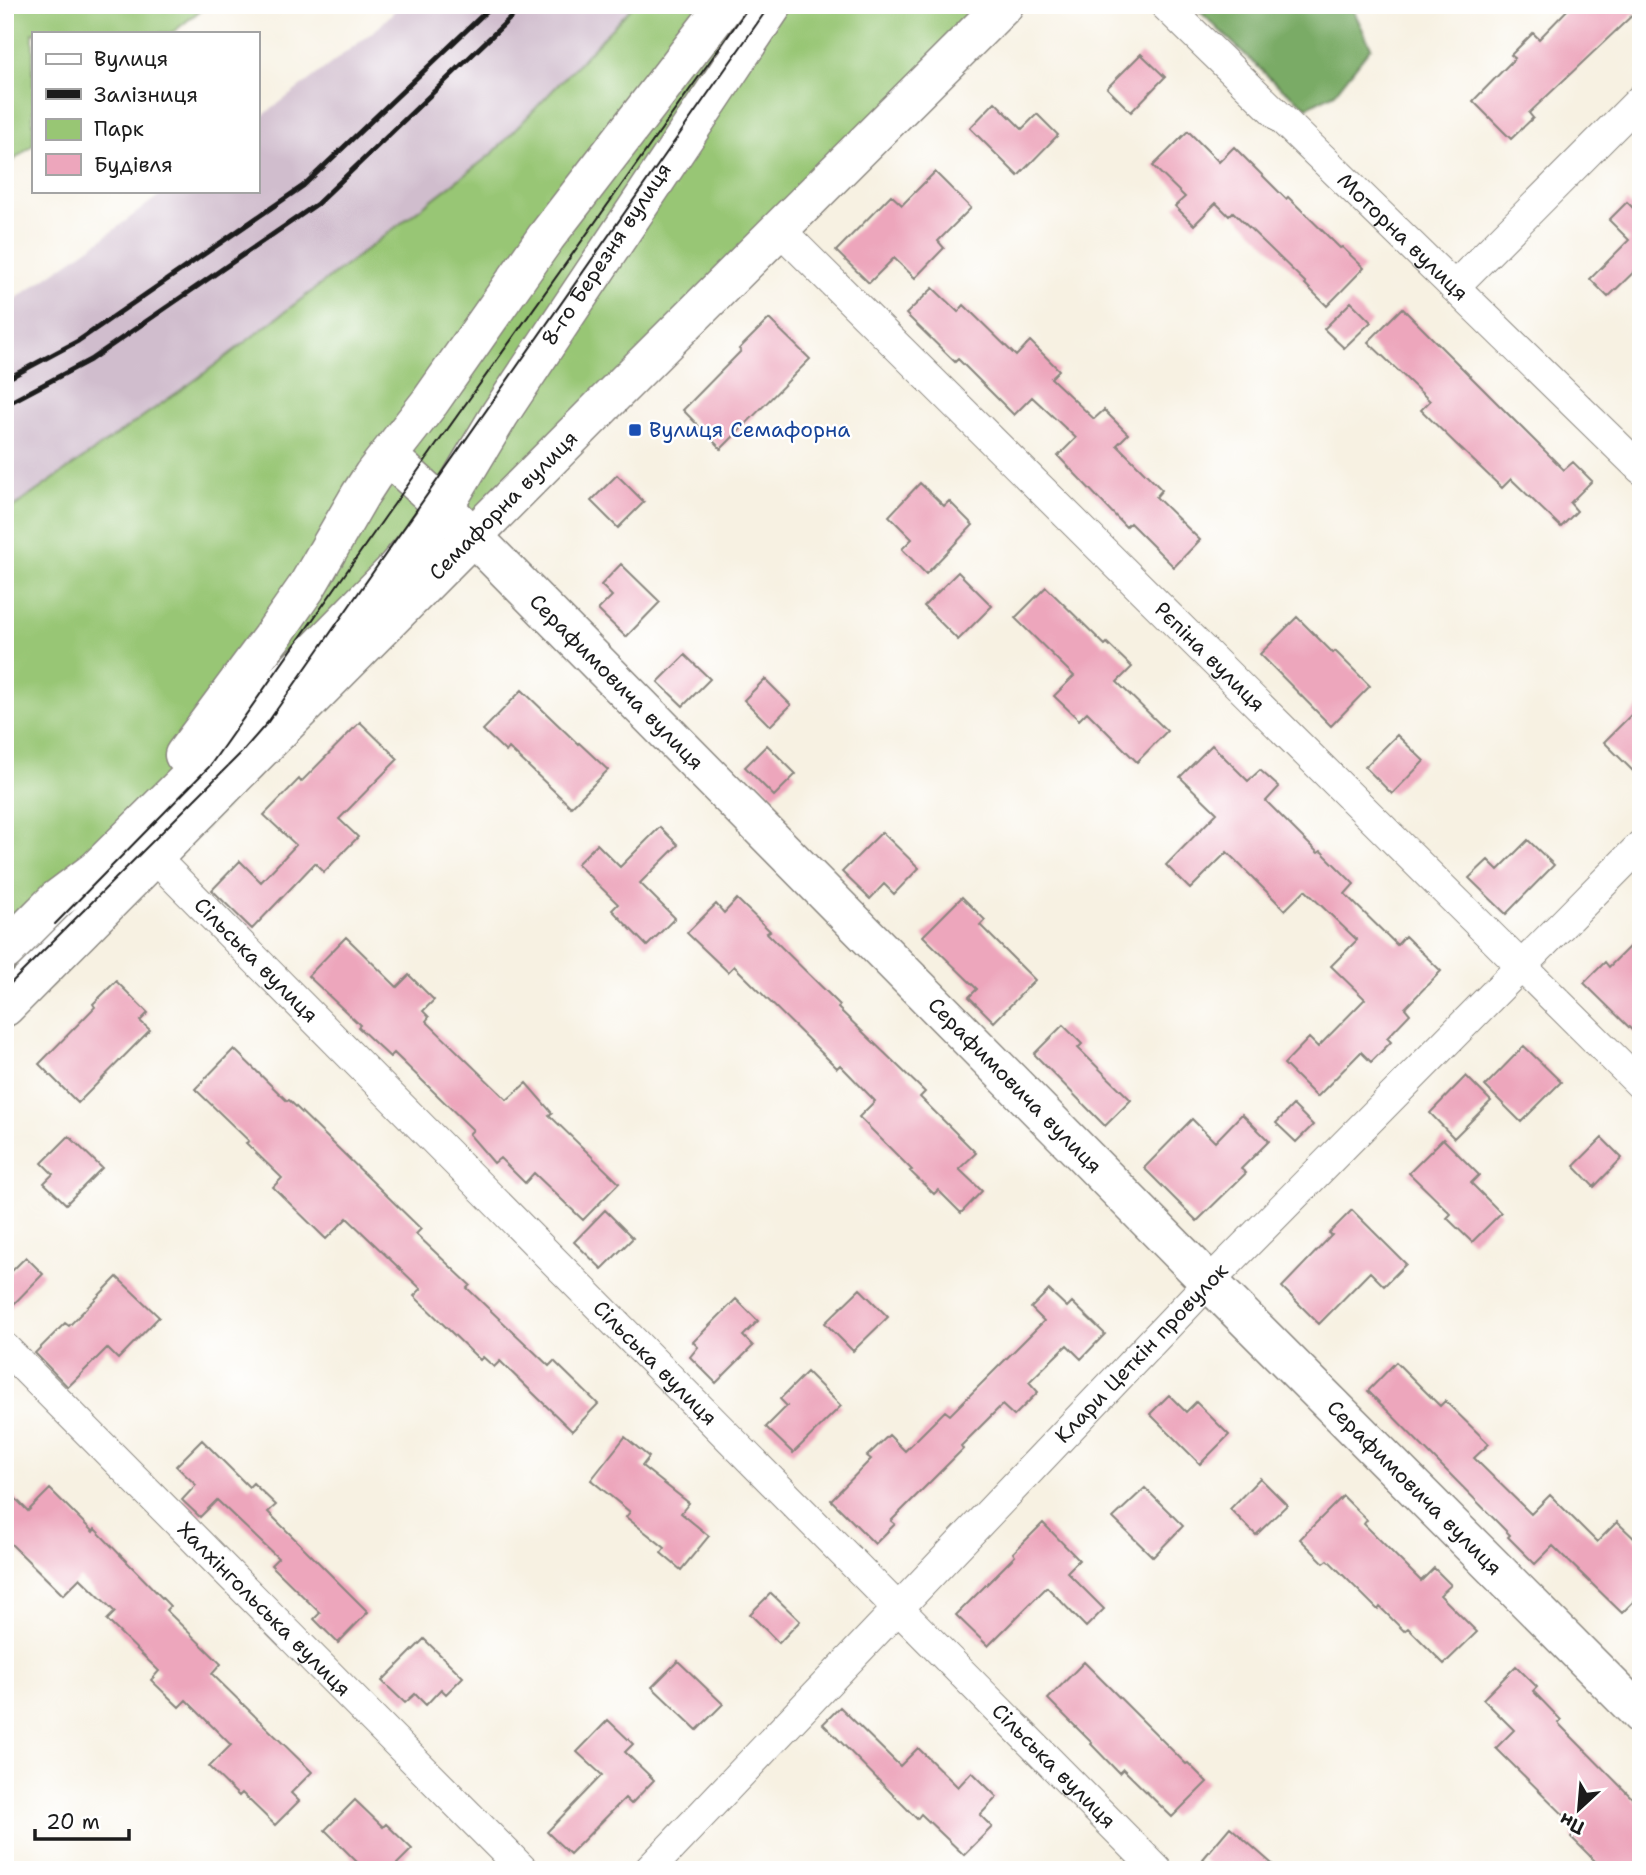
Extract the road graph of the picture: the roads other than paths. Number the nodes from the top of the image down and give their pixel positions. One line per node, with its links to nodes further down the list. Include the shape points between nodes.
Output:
1 (725, 5): 8 (main road, via 546,237)
2 (773, 5): 10 (main road, 8-го Березня вулиця, via 500,414)
3 (1004, 5): 6 (main road, Семафорна вулиця)
4 (1165, 5): 7 (street, Моторна вулиця)
5 (1641, 99): 7 (street)
6 (779, 229): 11 (main road, Семафорна вулиця); 16 (street, Рєпіна вулиця)
7 (1454, 287): 9 (street, Моторна вулиця)
8 (389, 457): 10 (main road, Серафимовича вулиця); 14 (main road, Семафорна вулиця, via 360,495 306,588 206,726 169,774 86,859)
9 (1641, 469)
10 (444, 507): 11 (main road, Серафимовича вулиця); 14 (main road, Семафорна вулиця, via 391,573 251,717 96,870)
11 (473, 536): 13 (main road, Семафорна вулиця); 19 (main road, Серафимовича вулиця)
12 (1641, 845): 16 (street, Клари Цеткін провулок)
13 (154, 857): 17 (main road, Семафорна вулиця); 21 (street, Сільська вулиця)
14 (56, 900): 15 (main road, Семафорна вулиця)
15 (5, 951)
16 (1521, 966): 18 (street, Рєпіна вулиця); 19 (street, Клари Цеткін провулок)
17 (5, 1007)
18 (1641, 1086)
19 (1209, 1282): 21 (street, Клари Цеткін провулок); 22 (main road, Серафимовича вулиця)
20 (5, 1348): 23 (street, Халхінгольська вулиця)
21 (898, 1608): 24 (street, Клари Цеткін провулок); 25 (street, Сільська вулиця)
22 (1641, 1715)
23 (523, 1870)
24 (649, 1870)
25 (1157, 1870)

